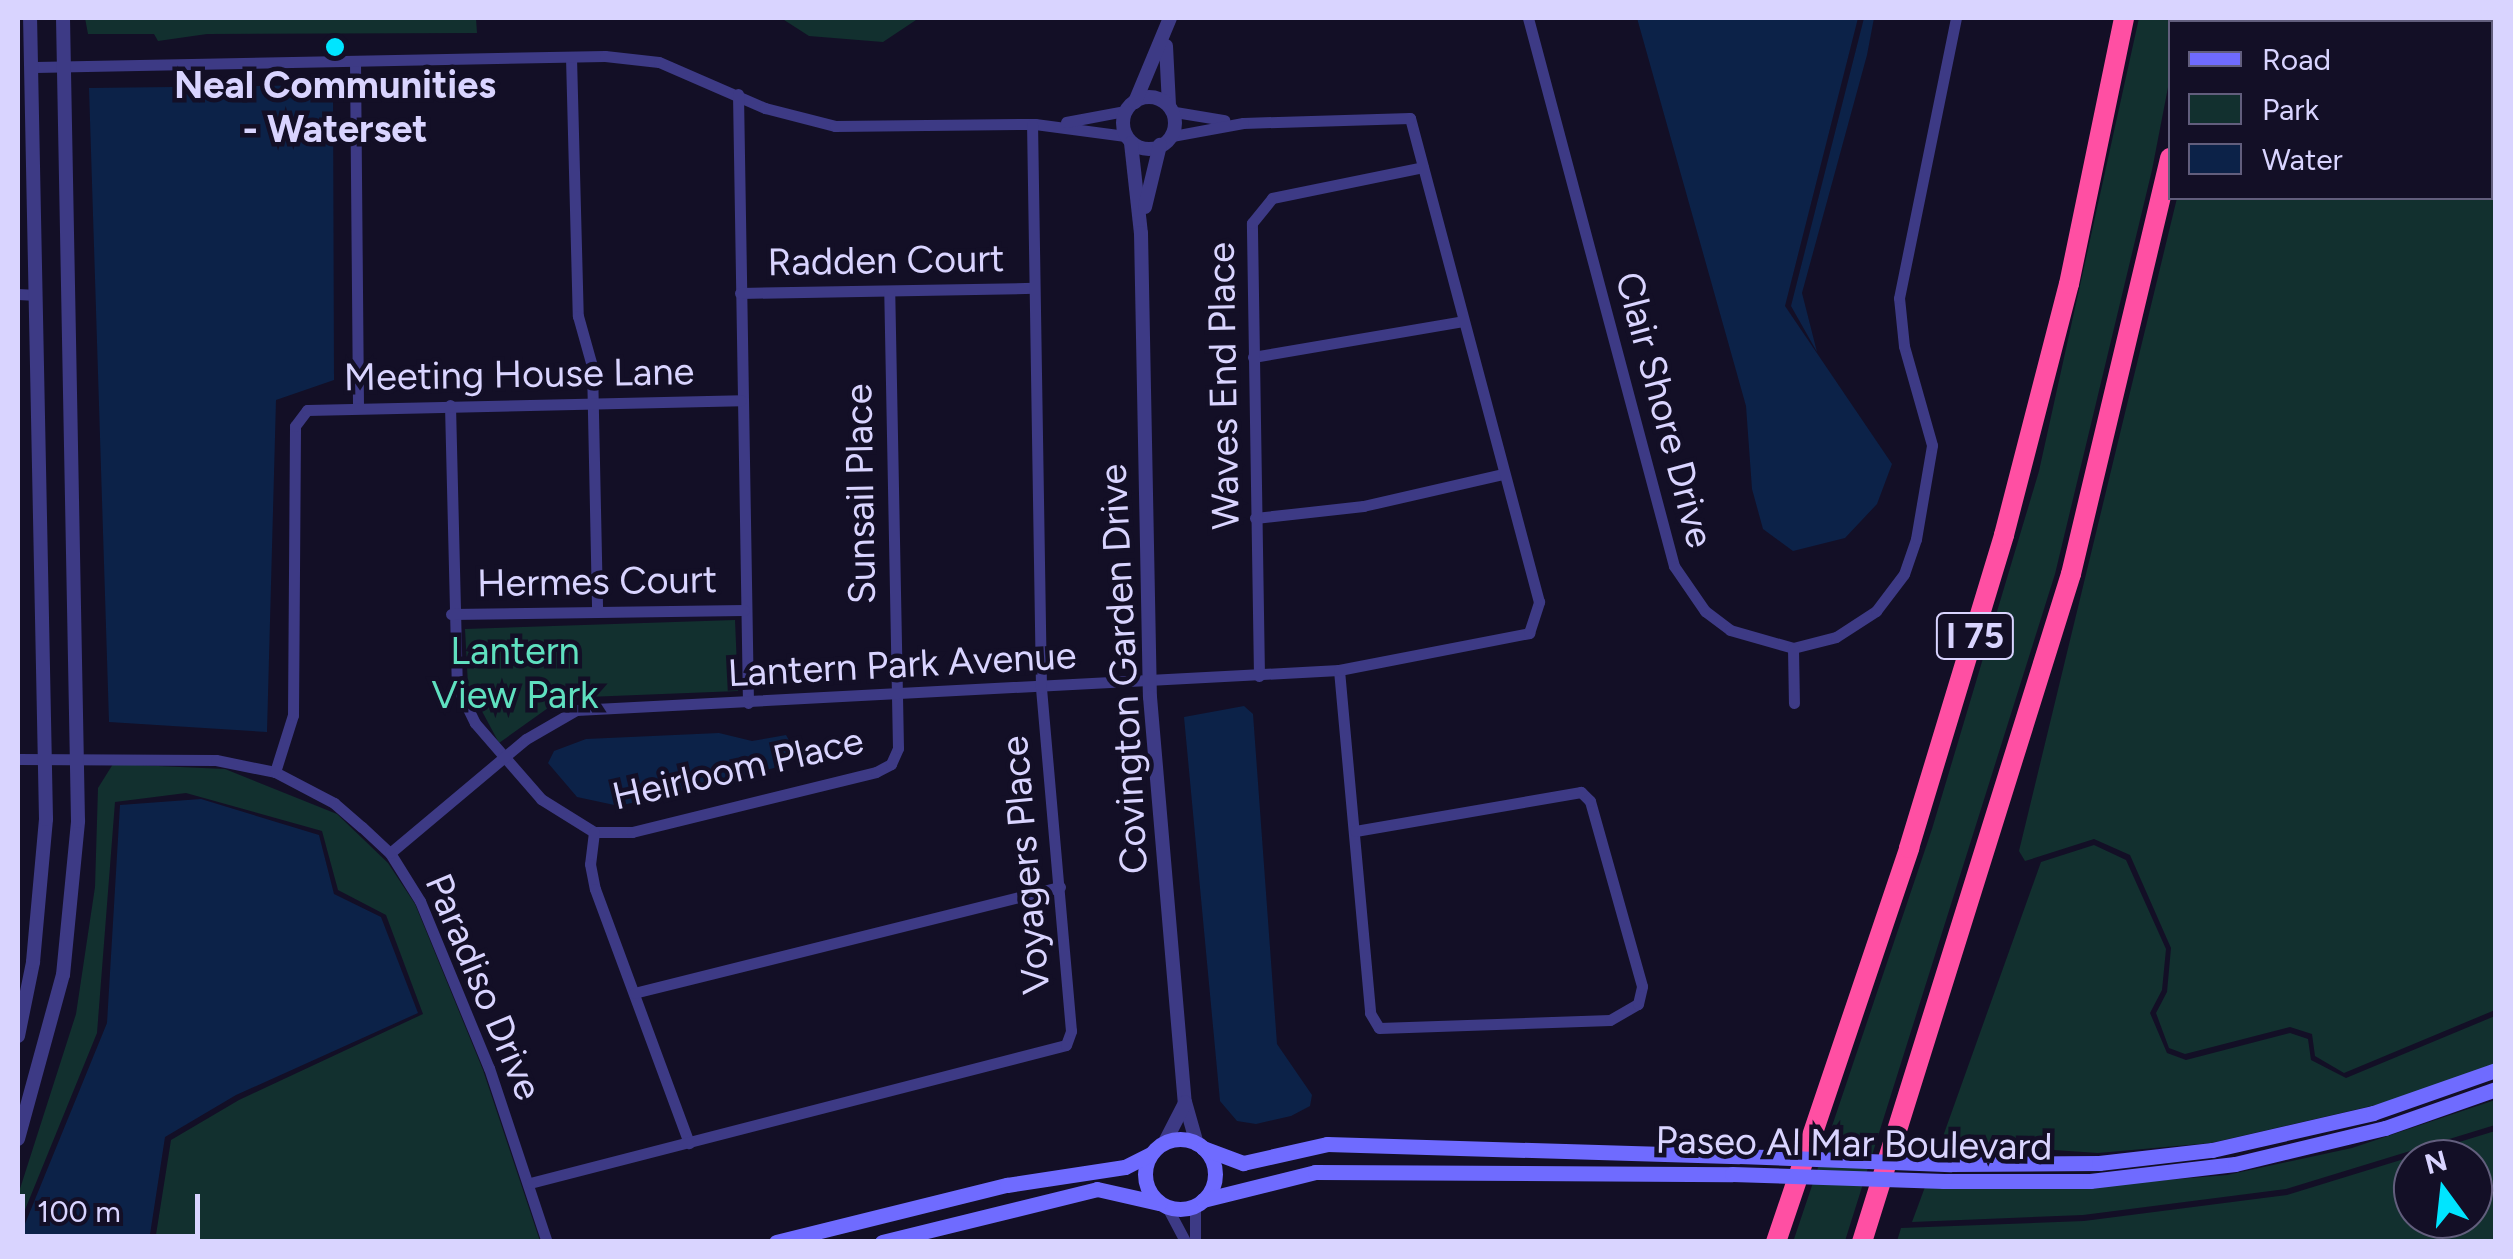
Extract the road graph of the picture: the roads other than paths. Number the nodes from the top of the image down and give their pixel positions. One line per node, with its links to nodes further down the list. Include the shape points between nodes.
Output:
1 (30, 18): 10 (street)
2 (63, 18): 9 (street)
3 (1528, 18): 38 (street, Clair Shore Drive, via 1674,566 1705,611 1730,630)
4 (1956, 18): 38 (street, via 1899,298 1904,346 1932,445 1916,539 1904,574 1876,611 1836,636)
5 (2124, 18): 73 (highway, I 75, via 2068,284 1999,553 1909,848)
6 (1169, 19): 12 (street, Covington Garden Drive); 13 (street, Covington Garden Drive, via 1164,82)
7 (571, 56): 8 (street); 11 (street, via 659,62); 30 (street, via 578,316)
8 (355, 61): 9 (street); 32 (street)
9 (66, 66): 10 (street); 46 (street)
10 (35, 67): 26 (street)
11 (738, 94): 15 (street, via 835,126); 24 (street)
12 (1129, 106): 13 (street); 16 (street); 17 (street, Covington Garden Drive)
13 (1172, 109): 14 (street); 18 (street, Covington Garden Drive)
14 (1243, 123): 18 (street); 20 (street, Lantern Park Avenue, via 1410,118)
15 (1032, 124): 16 (street); 22 (street, Voyagers Place)
16 (1046, 125): 17 (street)
17 (1128, 140): 18 (street); 21 (street, Covington Garden Drive)
18 (1167, 140): 21 (street, Covington Garden Drive)
19 (2168, 166): 74 (highway, I 75, via 2071,574)
20 (1423, 167): 27 (street, Lantern Park Avenue); 28 (street, Waves End Place, via 1263,203 1252,223)
21 (1142, 232): 41 (street, Covington Garden Drive)
22 (1034, 288): 23 (street, Radden Court); 42 (street, Voyagers Place)
23 (889, 292): 24 (street, Radden Court); 43 (street, Sunsail Place)
24 (740, 293): 29 (street)
25 (18, 294): 26 (street)
26 (36, 295): 47 (street)
27 (1463, 321): 28 (street); 33 (street, Lantern Park Avenue)
28 (1253, 357): 34 (street, Waves End Place)
29 (740, 400): 30 (street, Meeting House Lane); 35 (street)
30 (593, 401): 31 (street, Meeting House Lane); 36 (street)
31 (450, 406): 32 (street, Meeting House Lane); 37 (street, Heirloom Place)
32 (358, 408): 50 (street, Meeting House Lane, via 308,410 295,426 292,715)
33 (1504, 474): 34 (street, via 1363,506); 39 (street, Lantern Park Avenue, via 1539,602 1528,633)
34 (1255, 518): 40 (street, Waves End Place)
35 (744, 610): 36 (street, Hermes Court); 44 (street)
36 (598, 611): 37 (street, Hermes Court)
37 (451, 614): 49 (street, Heirloom Place, via 457,686)
38 (1793, 648): 45 (street)
39 (1339, 670): 40 (street, Lantern Park Avenue); 51 (street)
40 (1258, 676): 41 (street, Lantern Park Avenue)
41 (1150, 682): 42 (street, Lantern Park Avenue); 59 (street, Covington Garden Drive)
42 (1040, 688): 43 (street, Lantern Park Avenue); 54 (street, Voyagers Place)
43 (894, 696): 44 (street, Lantern Park Avenue); 52 (street, Heirloom Place, via 897,756 876,772 632,832)
44 (748, 702): 49 (street, Lantern Park Avenue, via 576,710)
45 (1794, 703)
46 (76, 756): 47 (street, Paradiso Drive); 50 (street, Paradiso Drive, via 216,760); 60 (street, via 74,902 63,975)
47 (43, 757): 48 (street, Paradiso Drive); 56 (street, via 40,899)
48 (18, 758)
49 (502, 758): 52 (street, Heirloom Place, via 541,800); 53 (street, Lantern Park Avenue)
50 (275, 772): 53 (street, Paradiso Drive, via 334,802)
51 (1355, 831): 51 (street, via 1370,1012 1379,1028 1610,1020 1638,1004 1642,986 1590,801 1581,792)
52 (594, 832): 55 (street, via 590,864 596,889)
53 (390, 854): 65 (street, Paradiso Drive, via 427,918)
54 (1060, 887): 55 (street); 62 (street, Voyagers Place, via 1071,1031 1066,1045)
55 (634, 993): 62 (street)
56 (18, 1036)
57 (2496, 1070): 63 (main road, Paseo Al Mar Boulevard, bridge, via 2373,1113 2262,1140 2039,1166 1327,1144 1243,1163)
58 (2496, 1089): 66 (main road, Paseo Al Mar Boulevard, bridge, via 2358,1136 2235,1164 2090,1181 1295,1172)
59 (1185, 1102): 61 (street); 63 (street, Covington Garden Drive)
60 (18, 1140)
61 (1165, 1142): 63 (main road); 64 (main road)
62 (688, 1143): 65 (street, Voyagers Place)
63 (1200, 1146): 66 (main road, via 1215,1174)
64 (1151, 1154): 67 (main road, via 1145,1180); 69 (main road, via 1125,1167 1007,1184)
65 (530, 1183): 68 (street, Paradiso Drive)
66 (1199, 1203): 67 (main road); 72 (street)
67 (1164, 1205): 70 (main road, via 1097,1188); 71 (street)
68 (546, 1242)
69 (776, 1242)
70 (882, 1242)
71 (1186, 1242)
72 (1195, 1242)
73 (1776, 1242)
74 (1862, 1242)

